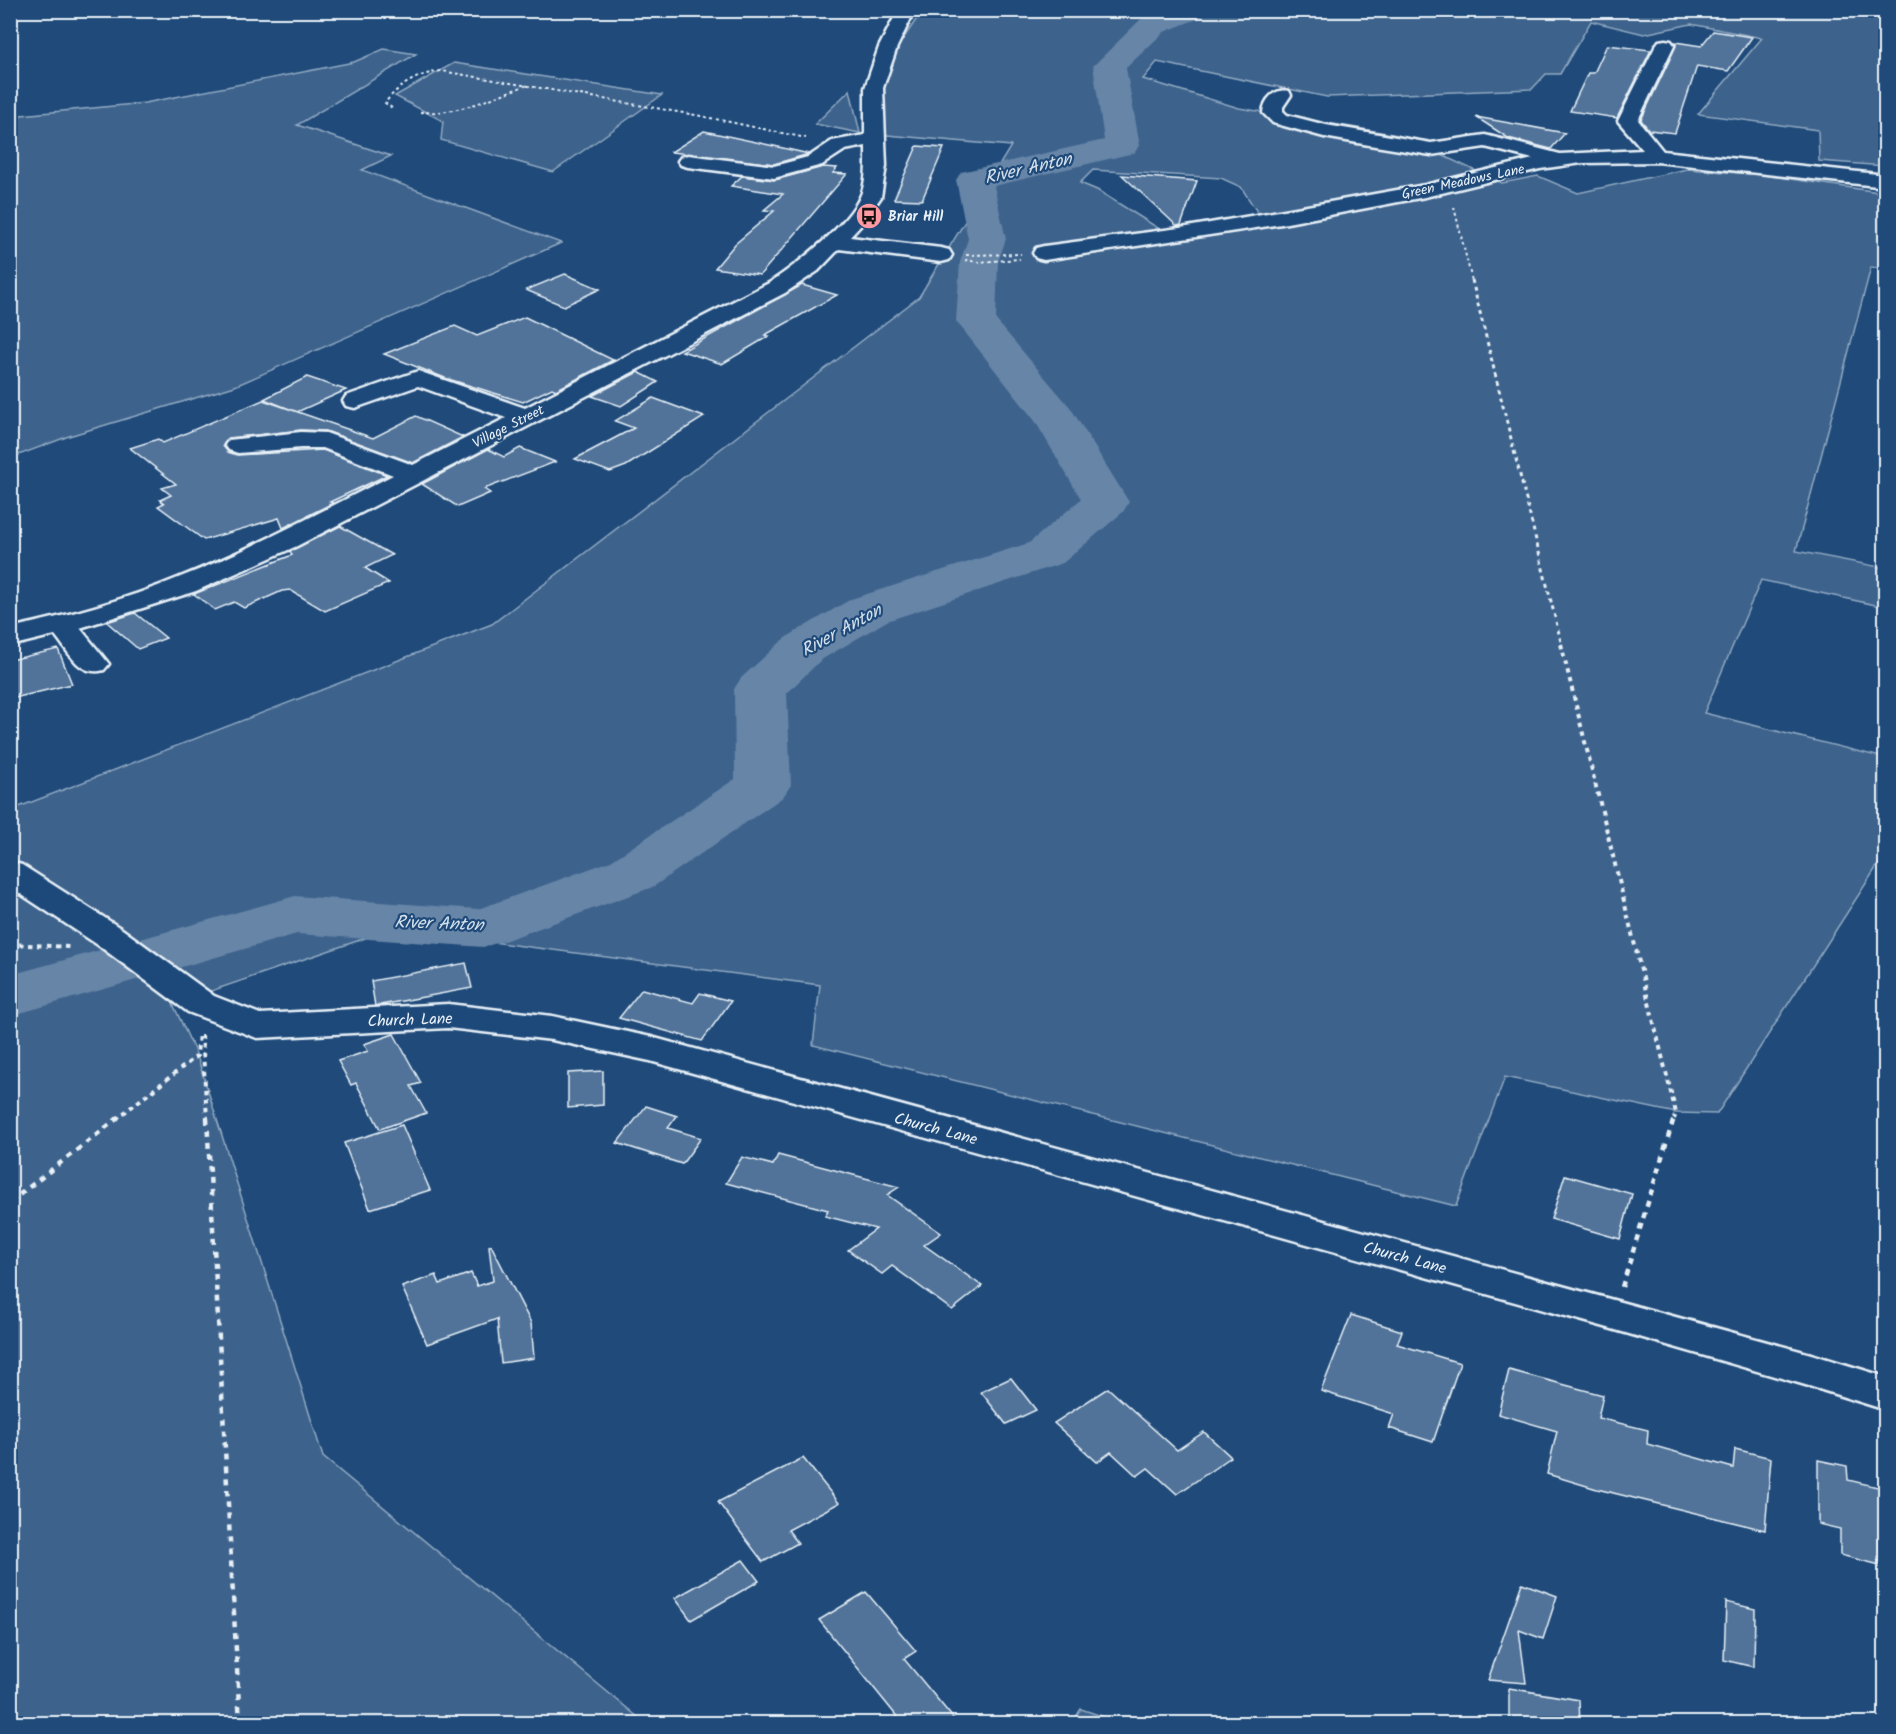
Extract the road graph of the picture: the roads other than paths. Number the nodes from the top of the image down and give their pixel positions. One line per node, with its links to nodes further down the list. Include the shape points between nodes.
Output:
1 (907, 10): 4 (street, Village Street, via 888,47 874,88)
2 (1665, 45): 6 (street, via 1628,121)
3 (1282, 95): 5 (street, via 1273,106 1273,113 1281,119 1324,131 1431,149)
4 (876, 139): 8 (street, via 839,145 815,161 774,172); 11 (street, Village Street, via 871,197)
5 (1440, 147): 7 (street, via 1485,141); 9 (street, via 1474,167)
6 (1657, 156): 7 (street, Green Meadows Lane); 10 (street, Green Meadows Lane)
7 (1557, 160): 9 (street, Green Meadows Lane)
8 (688, 161)
9 (1496, 174): 12 (street, Green Meadows Lane, via 1268,220)
10 (1886, 181)
11 (834, 242): 13 (street); 15 (street, Village Street, via 810,266 777,288)
12 (1049, 252)
13 (941, 255)
14 (355, 401): 15 (street, via 418,378)
15 (527, 417): 17 (street, Village Street)
16 (238, 445): 17 (street, via 326,441)
17 (413, 474): 18 (street, Village Street, via 287,540 186,585)
18 (62, 625): 19 (street, Village Street); 20 (street)
19 (10, 637)
20 (94, 664)
21 (10, 872): 22 (street, Church Lane, via 110,937 201,1004 257,1026 448,1016 552,1028 651,1049 1612,1314)
22 (1886, 1394)

